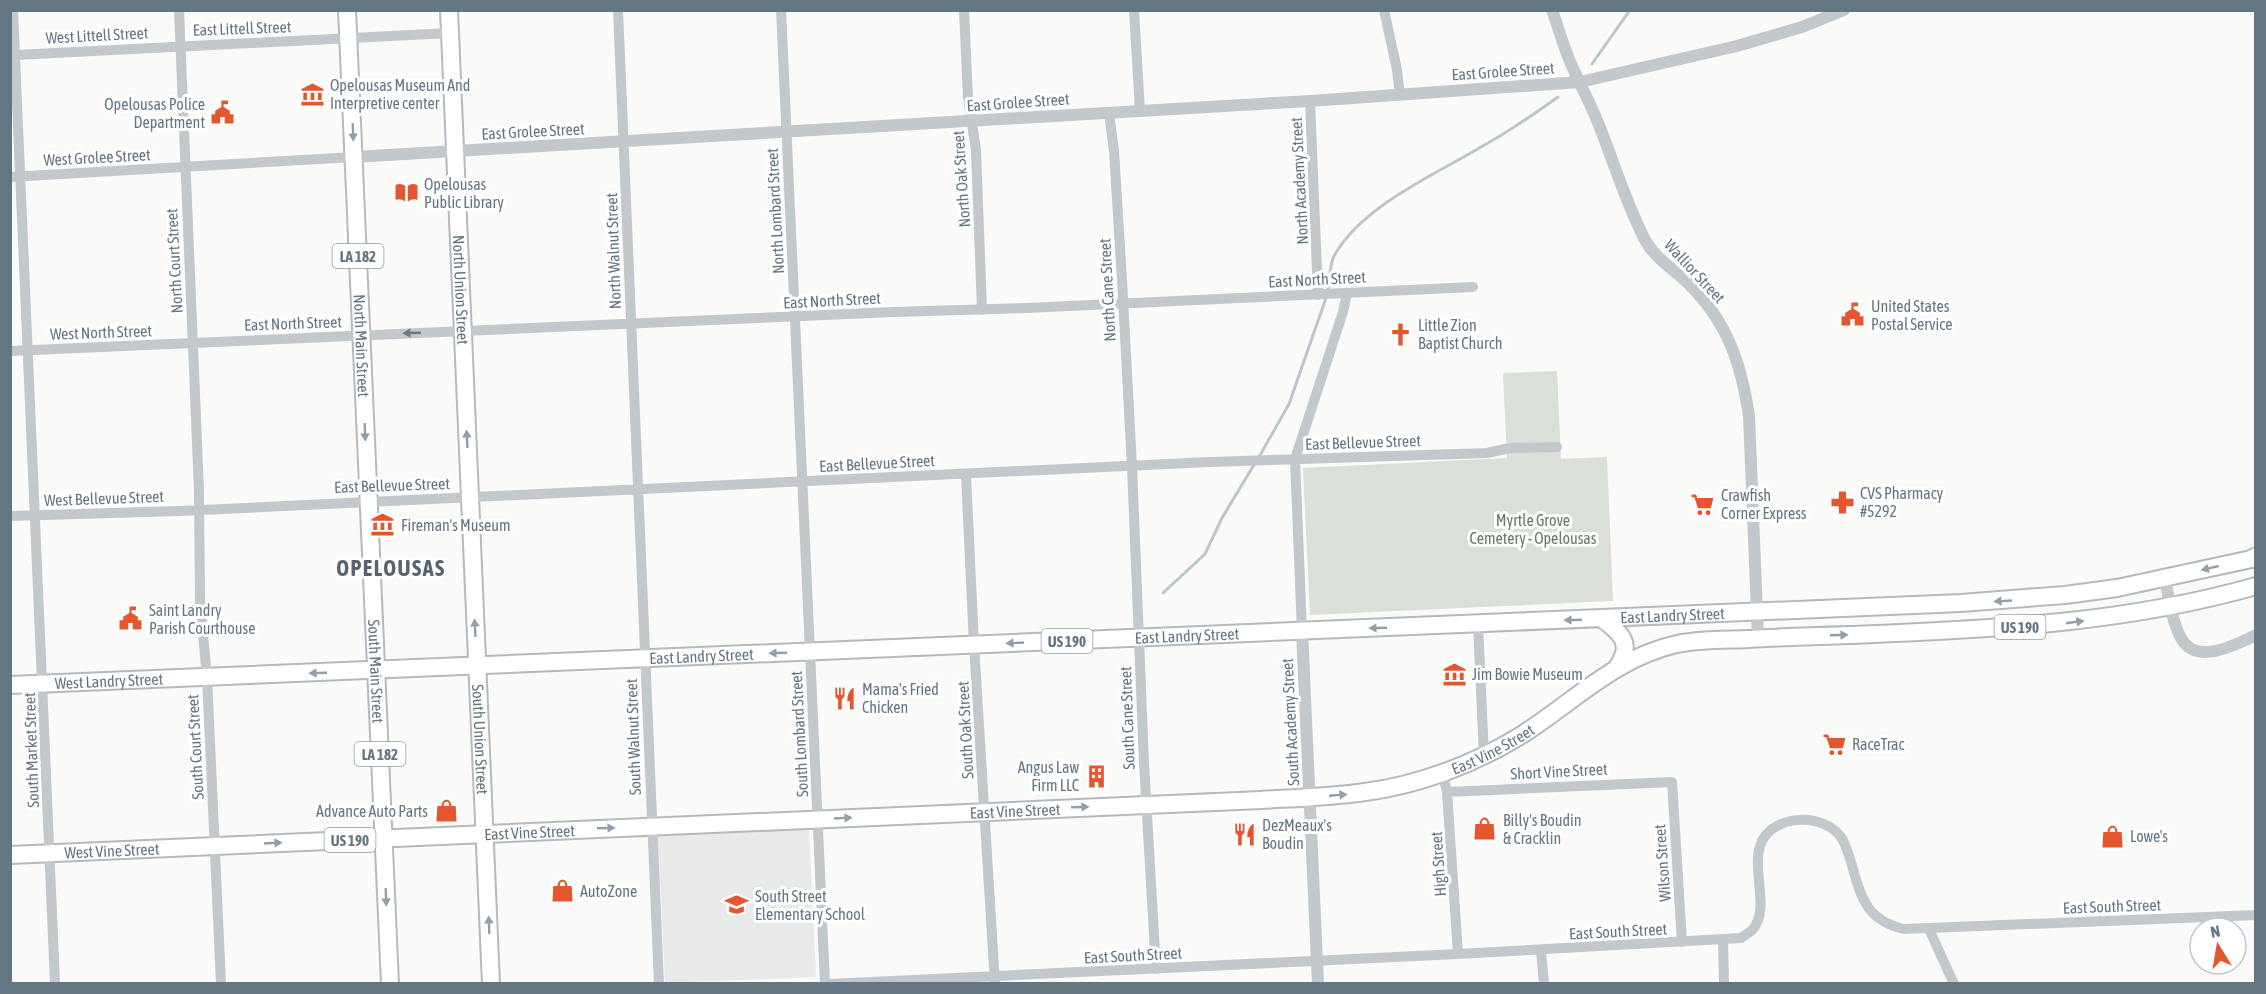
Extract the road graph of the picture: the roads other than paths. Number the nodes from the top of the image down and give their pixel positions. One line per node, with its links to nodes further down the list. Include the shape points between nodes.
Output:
1 (14, 10): 15 (street, South Market Street)
2 (178, 10): 14 (street, North Court Street)
3 (347, 10): 13 (main road, North Main Street / LA 182)
4 (449, 10): 12 (main road, North Union Street)
5 (618, 10): 23 (street, North Walnut Street)
6 (781, 10): 22 (street, North Lombard Street)
7 (964, 10): 21 (street, North Oak Street)
8 (1134, 10): 19 (street)
9 (1384, 10): 17 (street)
10 (1552, 10): 16 (street, Wallior Street)
11 (1844, 10): 16 (street, East Grolee Street, via 1737,46)
12 (450, 33): 13 (street, East Littell Street); 24 (main road, North Union Street)
13 (349, 38): 14 (street, East Littell Street); 25 (main road, North Main Street / LA 182, one-way to 25)
14 (180, 45): 15 (street, West Littell Street); 26 (street, North Court Street)
15 (15, 55): 27 (street, South Market Street)
16 (1580, 82): 17 (street, East Grolee Street); 55 (street, Wallior Street, via 1646,241 1660,260 1702,299 1721,325 1738,361 1749,416)
17 (1400, 95): 18 (street, East Grolee Street)
18 (1310, 101): 19 (street, East Grolee Street); 30 (street, North Academy Street)
19 (1140, 111): 20 (street, East Grolee Street)
20 (1109, 113): 21 (street, East Grolee Street); 31 (street, North Cane Street)
21 (972, 121): 22 (street, East Grolee Street); 32 (street, North Oak Street)
22 (786, 133): 23 (street, East Grolee Street); 33 (street, North Lombard Street)
23 (623, 142): 24 (street, East Grolee Street); 34 (street, North Walnut Street)
24 (454, 151): 25 (street, East Grolee Street); 35 (main road, North Union Street)
25 (354, 157): 26 (street, East Grolee Street); 36 (main road, North Main Street / LA 182)
26 (184, 168): 27 (street, West Grolee Street); 37 (street, North Court Street)
27 (16, 176): 38 (street, South Market Street)
28 (1473, 287): 29 (street, East North Street)
29 (1347, 293): 30 (street, East North Street); 41 (street)
30 (1324, 295): 31 (street, East North Street)
31 (1123, 303): 32 (street, East North Street); 42 (street, North Cane Street)
32 (982, 310): 33 (street, East North Street)
33 (795, 318): 34 (street, East North Street); 44 (street, North Lombard Street)
34 (631, 325): 35 (street, East North Street); 45 (street, North Walnut Street)
35 (461, 332): 36 (street, East North Street, one-way to 36); 46 (main road, North Union Street, one-way to 35)
36 (362, 335): 37 (street, East North Street); 47 (main road, North Main Street / LA 182, one-way to 47)
37 (193, 343): 38 (street, West North Street); 48 (street, North Court Street)
38 (28, 350): 39 (street, West North Street); 50 (street, South Market Street)
39 (10, 351)
40 (1557, 447): 41 (street, East Bellevue Street)
41 (1295, 459): 42 (street, East Bellevue Street); 58 (street, South Academy Street)
42 (1132, 466): 43 (street, East Bellevue Street); 60 (street, South Cane Street)
43 (966, 475): 44 (street, East Bellevue Street); 62 (street, South Oak Street)
44 (802, 482): 45 (street, East Bellevue Street); 63 (street, South Lombard Street)
45 (638, 490): 46 (street, East Bellevue Street); 64 (street, South Walnut Street)
46 (469, 497): 47 (street, East Bellevue Street); 65 (main road, South Union Street, one-way to 46)
47 (368, 501): 48 (street, East Bellevue Street); 66 (main road, South Main Street / LA 182)
48 (199, 510): 50 (street, West Bellevue Street); 68 (street, South Court Street, via 200,602)
49 (10, 516): 50 (street, West Bellevue Street)
50 (35, 516): 69 (street, South Market Street)
51 (2255, 558): 52 (main road, US 190, one-way to 52)
52 (2165, 579): 54 (street); 55 (main road, East Landry Street / US 190, one-way to 55, via 2016,600)
53 (2256, 586): 54 (main road, US 190)
54 (2170, 606): 59 (street, via 2178,636 2196,651 2230,648); 61 (main road, East Vine Street / US 190, one-way to 54, via 2016,627)
55 (1757, 611): 56 (main road, East Landry Street / US 190); 61 (street, Wallior Street)
56 (1602, 619): 57 (main road, East Landry Street / US 190, one-way to 57); 67 (main road, via 1617,631 1625,645)
57 (1478, 624): 58 (main road, East Landry Street / US 190, one-way to 58); 71 (street)
58 (1302, 630): 60 (main road, East Landry Street / US 190); 75 (street, South Academy Street)
59 (2256, 635)
60 (1139, 637): 62 (main road, East Landry Street / US 190, one-way to 62); 76 (street, South Cane Street)
61 (1758, 638): 67 (main road, East Vine Street / US 190, via 1677,644 1640,656)
62 (974, 645): 63 (main road, East Landry Street / US 190); 77 (street, South Oak Street)
63 (810, 652): 64 (main road, East Landry Street / US 190, one-way to 64); 78 (street, South Lombard Street)
64 (645, 658): 65 (main road, East Landry Street / US 190); 79 (street, South Walnut Street)
65 (477, 664): 66 (main road, East Landry Street / US 190); 80 (main road, South Union Street)
66 (376, 670): 68 (main road, East Landry Street / US 190, one-way to 68); 81 (main road, South Main Street / LA 182)
67 (1615, 670): 71 (main road, East Vine Street / US 190, via 1521,736)
68 (207, 677): 69 (main road, West Landry Street / US 190); 82 (street, South Court Street)
69 (43, 683): 70 (main road, West Landry Street / US 190); 83 (street, South Market Street)
70 (10, 685)
71 (1484, 756): 72 (main road, East Vine Street / US 190)
72 (1442, 772): 74 (street, High Street); 75 (main road, East Vine Street / US 190, one-way to 72, via 1389,788)
73 (1672, 782): 74 (street, Short Vine Street); 88 (street, Wilson Street)
74 (1447, 792): 90 (street, High Street)
75 (1310, 797): 76 (main road, East Vine Street / US 190); 91 (street, South Academy Street)
76 (1146, 805): 77 (main road, East Vine Street / US 190, one-way to 76); 92 (street, South Cane Street)
77 (985, 812): 78 (main road, East Vine Street / US 190, one-way to 77); 93 (street, South Oak Street)
78 (818, 819): 79 (main road, East Vine Street / US 190); 99 (street, South Lombard Street)
79 (652, 826): 80 (main road, East Vine Street / US 190, one-way to 79); 98 (street, South Walnut Street)
80 (485, 833): 81 (main road, East Vine Street / US 190); 97 (main road, South Union Street, one-way to 80)
81 (384, 838): 82 (main road, East Vine Street / US 190, one-way to 81); 96 (main road, South Main Street / LA 182, one-way to 96)
82 (214, 846): 83 (main road, West Vine Street / US 190); 95 (street, South Court Street)
83 (50, 854): 84 (main road, West Vine Street / US 190); 94 (street, South Market Street)
84 (10, 855)
85 (2256, 915): 86 (street, East South Street)
86 (1929, 929): 87 (street, East South Street, via 1892,926 1872,913 1859,892 1840,836 1819,821 1796,821 1772,828 1758,848 1760,908 1752,930 1741,938); 103 (street)
87 (1723, 940): 88 (street, East South Street); 102 (street)
88 (1682, 942): 89 (street, East South Street)
89 (1541, 950): 90 (street, East South Street); 101 (street)
90 (1458, 954): 91 (street, East South Street)
91 (1317, 960): 92 (street, East South Street); 100 (street, South Academy Street)
92 (1156, 969): 93 (street, East South Street)
93 (995, 980): 99 (street, East South Street)
94 (56, 984)
95 (221, 984)
96 (390, 984)
97 (491, 984)
98 (659, 984)
99 (827, 984)
100 (1318, 984)
101 (1544, 984)
102 (1724, 984)
103 (1954, 984)

